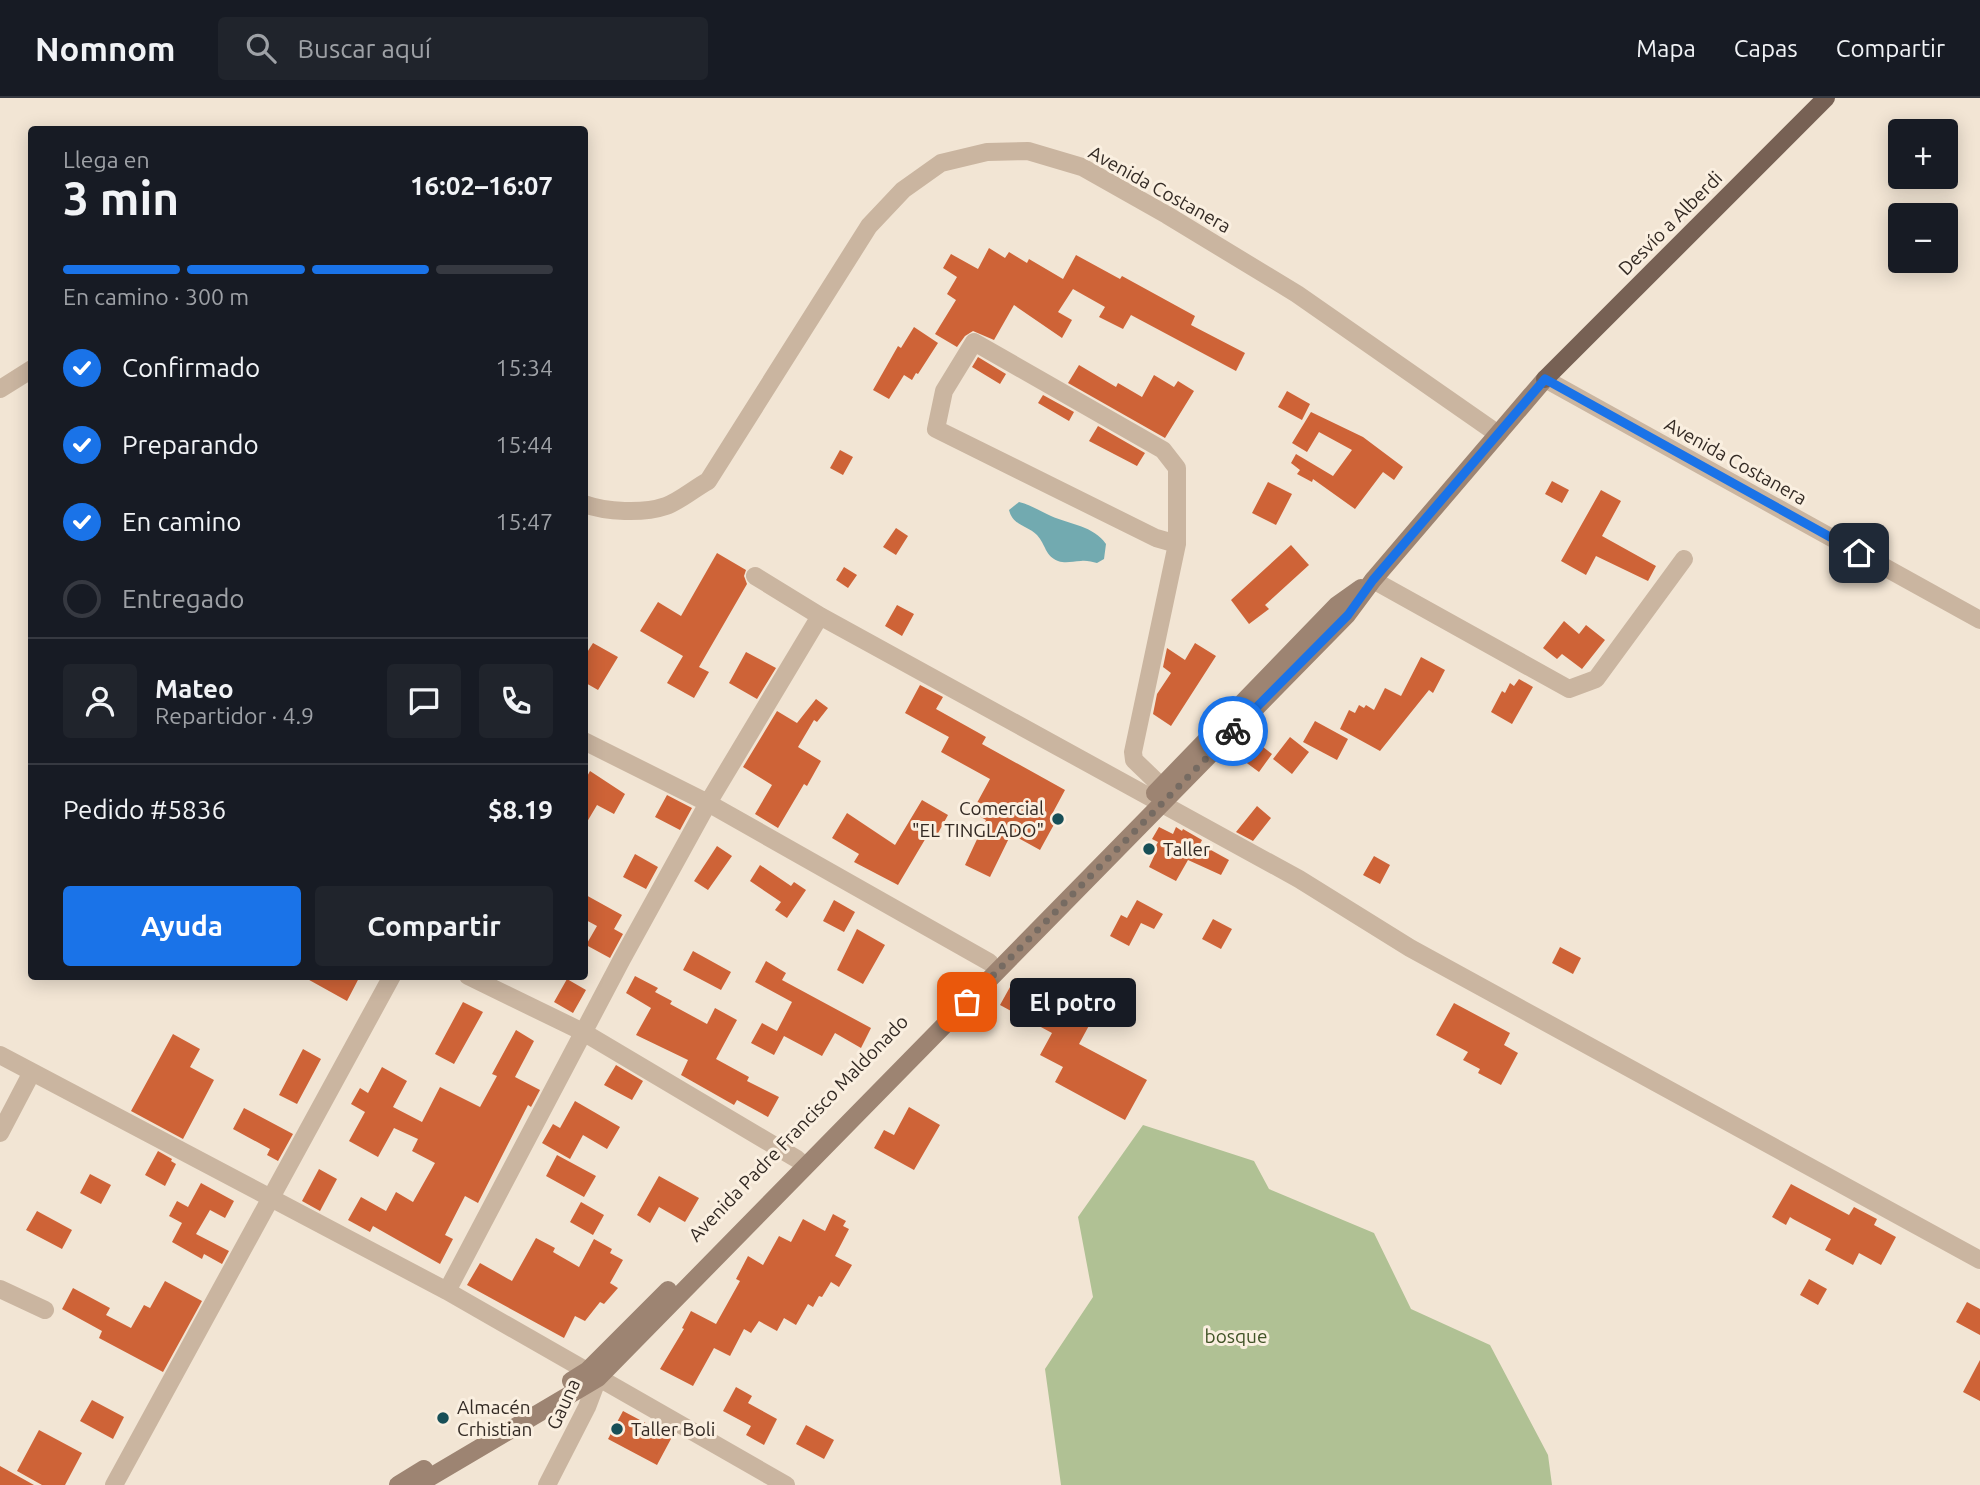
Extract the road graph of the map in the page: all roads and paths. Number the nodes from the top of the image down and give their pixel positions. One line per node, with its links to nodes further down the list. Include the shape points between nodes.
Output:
1 (1826, 98): 3 (main road, Desvío a Alberdi)
2 (28, 372): 4 (street)
3 (1545, 379): 5 (main road, Avenida Padre Francisco Maldonado); 12 (street, Avenida Costanera)
4 (0, 389)
5 (1498, 434): 6 (street, Avenida Costanera, via 1297,294 1082,167 1028,151 987,152 941,163 903,190 869,226 708,481 666,506 599,510); 10 (main road, Avenida Padre Francisco Maldonado)
6 (588, 506)
7 (1177, 544): 7 (street, via 1178,468 1163,450 974,342 944,391 936,429 1156,538); 14 (street, via 1133,752 1134,761)
8 (1684, 559): 10 (street, via 1596,679 1569,689)
9 (755, 576): 11 (street)
10 (1373, 580): 14 (main road, Avenida Padre Francisco Maldonado, via 1337,605)
11 (820, 616): 14 (street); 15 (street)
12 (1980, 620)
13 (588, 743): 15 (street)
14 (1158, 796): 16 (main road, Avenida Padre Francisco Maldonado); 25 (street, via 1410,948); 29 (main road, Avenida Padre Francisco Maldonado)
15 (708, 803): 16 (street); 19 (street)
16 (989, 962): 23 (main road, Avenida Padre Francisco Maldonado)
17 (390, 980): 24 (street)
18 (476, 980): 19 (street)
19 (583, 1032): 23 (street); 27 (street)
20 (0, 1055): 21 (street)
21 (32, 1072): 22 (street); 24 (street)
22 (0, 1133)
23 (797, 1159): 29 (main road, Avenida Padre Francisco Maldonado)
24 (270, 1198): 27 (street); 30 (street)
25 (1980, 1260)
26 (0, 1289): 28 (street)
27 (447, 1291): 29 (street)
28 (45, 1310)
29 (593, 1375): 31 (main road, Avenida Padre Francisco Maldonado); 32 (main road, Avenida Padre Francisco Maldonado); 33 (street, Gauna, via 587,1407); 34 (street)
30 (114, 1485)
31 (398, 1485)
32 (417, 1485)
33 (547, 1485)
34 (786, 1485)

